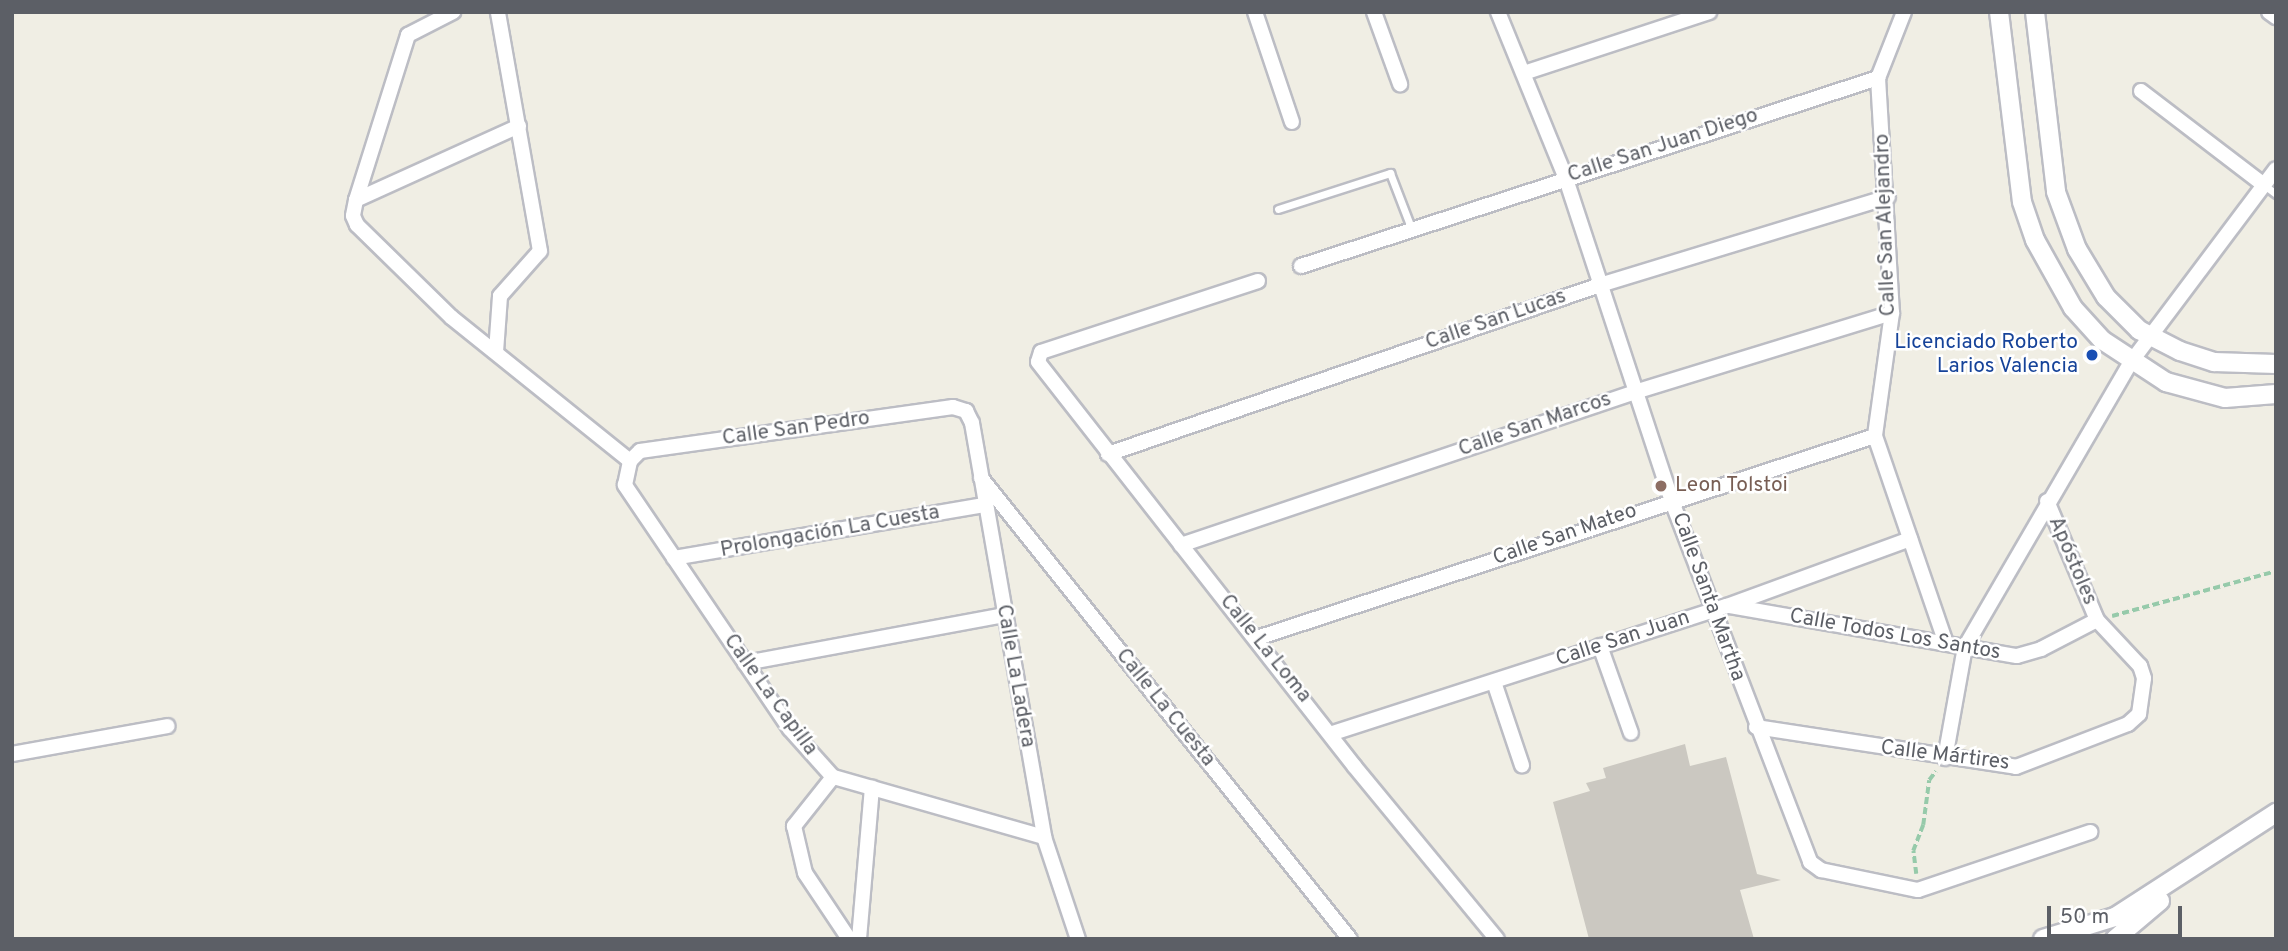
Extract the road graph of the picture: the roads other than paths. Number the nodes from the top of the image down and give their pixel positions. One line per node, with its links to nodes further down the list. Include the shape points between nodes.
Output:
1 (453, 12): 22 (street, via 408,35)
2 (498, 12): 17 (street)
3 (1255, 12): 16 (street)
4 (1374, 12): 14 (street)
5 (1498, 12): 12 (street, Calle Santa Martha)
6 (1709, 12): 12 (street)
7 (1904, 12): 13 (street, Calle San Alejandro)
8 (1999, 12): 31 (street, via 2022,202 2035,240 2073,308 2102,340)
9 (2035, 12): 29 (street, via 2056,192 2066,222 2106,297)
10 (2269, 12): 11 (street)
11 (2276, 18)
12 (1524, 72): 19 (street, Calle Santa Martha)
13 (1878, 78): 19 (street, Calle San Juan Diego); 21 (street, Calle San Alejandro)
14 (1400, 84)
15 (2141, 91): 20 (street)
16 (1292, 122)
17 (519, 126): 22 (street); 30 (street, via 540,251 500,296)
18 (2276, 169): 20 (street)
19 (1565, 176): 24 (street, Calle San Juan Diego); 27 (street, Calle Santa Martha)
20 (2270, 189): 29 (street)
21 (1888, 197): 27 (street, Calle San Lucas); 28 (street, Calle San Alejandro)
22 (356, 200): 30 (street, via 353,216 357,225 451,317)
23 (1278, 209): 24 (lane, via 1390,173)
24 (1412, 230): 25 (street, Calle San Juan Diego)
25 (1301, 266)
26 (1258, 281): 37 (street, Calle La Loma, via 1041,352 1038,357)
27 (1600, 285): 33 (street, Calle Santa Martha); 37 (street, Calle San Lucas)
28 (1892, 313): 33 (street, Calle San Marcos); 36 (street, Calle San Alejandro)
29 (2150, 336): 31 (street); 32 (street, via 2214,362)
30 (496, 352): 38 (street)
31 (2131, 362): 34 (street, via 2202,394 2246,398); 41 (street)
32 (2276, 364)
33 (1635, 392): 40 (street, Calle Santa Martha); 44 (street, Calle San Marcos)
34 (2276, 394)
35 (966, 411): 38 (street, Calle San Pedro, via 953,407 640,451); 39 (street, Calle La Ladera)
36 (1875, 436): 40 (street, Calle San Mateo); 43 (street, Calle San Alejandro)
37 (1108, 454): 44 (street, Calle La Loma)
38 (630, 461): 45 (street, Calle La Capilla, via 625,485)
39 (981, 477): 42 (street, Calle La Ladera); 72 (street, Calle La Cuesta)
40 (1671, 499): 47 (street, Calle Santa Martha); 50 (street, Calle San Mateo)
41 (2047, 501): 49 (street, Apóstoles); 53 (street)
42 (985, 505): 45 (street, Prolongación La Cuesta); 48 (street, Calle La Ladera)
43 (1910, 539): 46 (street, Calle San Juan); 51 (street, Calle San Alejandro)
44 (1181, 545): 50 (street, Calle La Loma)
45 (674, 558): 54 (street, Calle La Capilla)
46 (1727, 606): 47 (street, Calle San Juan); 51 (street, Calle Todos Los Santos)
47 (1712, 610): 52 (street, Calle San Juan); 57 (street, Calle Santa Martha)
48 (1004, 615): 54 (street); 68 (street, Calle La Ladera)
49 (2097, 620): 53 (street, Calle Todos Los Santos, via 2042,649 2017,656); 61 (street, Calle Mártires, via 2140,666 2144,678 2139,713 2128,724 2016,767)
50 (1257, 638): 58 (street, Calle La Loma)
51 (1945, 640): 53 (street, Calle Todos Los Santos)
52 (1600, 646): 55 (street, Calle San Juan); 59 (street)
53 (1965, 647): 61 (street)
54 (745, 663): 63 (street, Calle La Capilla, via 790,729)
55 (1494, 682): 58 (street, Calle San Juan); 62 (street)
56 (168, 726): 60 (street)
57 (1756, 727): 61 (street, Calle Mártires); 67 (street, Calle Santa Martha, via 1810,862 1821,870 1918,890)
58 (1333, 733): 73 (street, Calle La Loma, via 1355,767)
59 (1631, 733)
60 (12, 754)
61 (1945, 758)
62 (1522, 765)
63 (834, 777): 64 (street); 69 (street, via 794,826 804,873)
64 (872, 788): 68 (street); 70 (street)
65 (2276, 814): 74 (street, via 2115,917)
66 (2276, 825): 75 (street, via 2168,895)
67 (2091, 832)
68 (1044, 836): 71 (street, Calle La Ladera)
69 (849, 939)
70 (859, 939)
71 (1077, 939)
72 (1350, 939)
73 (1497, 939)
74 (2043, 939)
75 (2115, 939)

